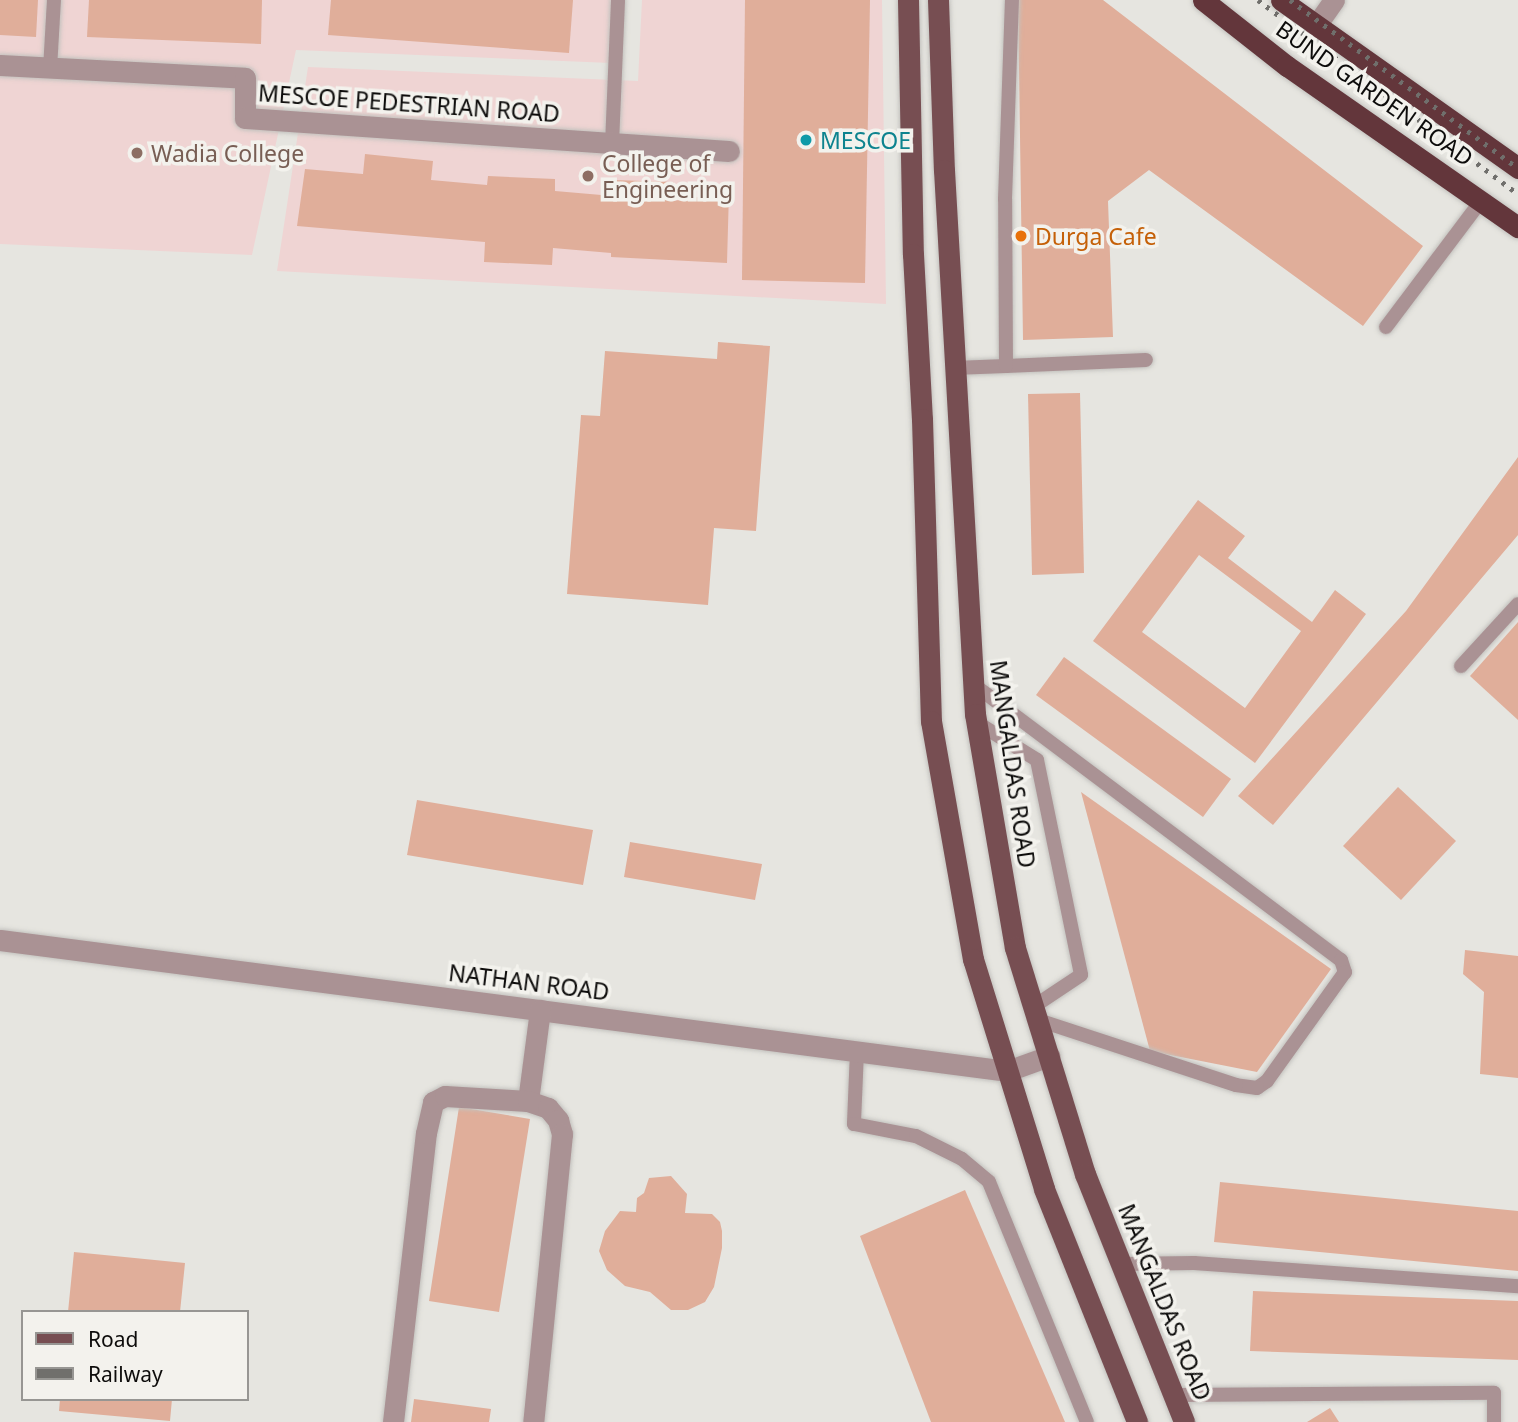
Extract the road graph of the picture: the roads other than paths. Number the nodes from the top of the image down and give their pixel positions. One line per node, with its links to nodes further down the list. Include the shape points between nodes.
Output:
1 (54, 0): 11 (lane)
2 (618, 0): 12 (lane)
3 (908, 0): 30 (main road, via 931,721 973,959)
4 (938, 0): 20 (main road, MANGALDAS ROAD)
5 (1012, 0): 19 (lane, via 1005,199)
6 (1203, 0): 15 (highway, BUND GARDEN ROAD, via 1287,66)
7 (1281, 0): 9 (highway, BUND GARDEN ROAD)
8 (1334, 0): 9 (street)
9 (1315, 27): 14 (highway, BUND GARDEN ROAD)
10 (0, 65): 11 (street, MESCOE PEDESTRIAN ROAD)
11 (50, 69): 12 (street, MESCOE PEDESTRIAN ROAD, via 245,78 245,118)
12 (612, 144): 13 (street, MESCOE PEDESTRIAN ROAD)
13 (729, 150)
14 (1518, 168)
15 (1481, 201): 16 (highway, BUND GARDEN ROAD); 17 (lane)
16 (1518, 227)
17 (1386, 327)
18 (1146, 360): 19 (lane)
19 (1006, 366): 20 (lane)
20 (954, 368): 23 (main road, MANGALDAS ROAD)
21 (1518, 604): 22 (lane)
22 (1461, 666)
23 (973, 684): 24 (main road, MANGALDAS ROAD); 27 (lane, via 1341,960 1345,972 1267,1081 1256,1088 1236,1085)
24 (976, 722): 27 (main road, MANGALDAS ROAD, via 1015,948); 27 (lane, via 1037,760 1081,975)
25 (0, 940): 26 (street, NATHAN ROAD)
26 (540, 1010): 28 (street, NATHAN ROAD); 31 (street)
27 (1035, 1013): 29 (main road, MANGALDAS ROAD)
28 (857, 1051): 30 (street, NATHAN ROAD); 37 (lane, via 854,1124 915,1136 962,1158 989,1182)
29 (1049, 1056): 30 (street, NATHAN ROAD); 32 (main road, MANGALDAS ROAD, via 1085,1174)
30 (1007, 1071): 38 (main road, via 1044,1189)
31 (528, 1101): 35 (street, via 445,1096 433,1102); 36 (street, via 548,1108 562,1134)
32 (1121, 1264): 33 (lane, via 1194,1263); 34 (main road, MANGALDAS ROAD)
33 (1518, 1286)
34 (1174, 1395): 39 (main road, MANGALDAS ROAD); 40 (lane, via 1494,1392)
35 (393, 1422)
36 (533, 1422)
37 (1087, 1422)
38 (1138, 1422)
39 (1184, 1422)
40 (1494, 1422)

